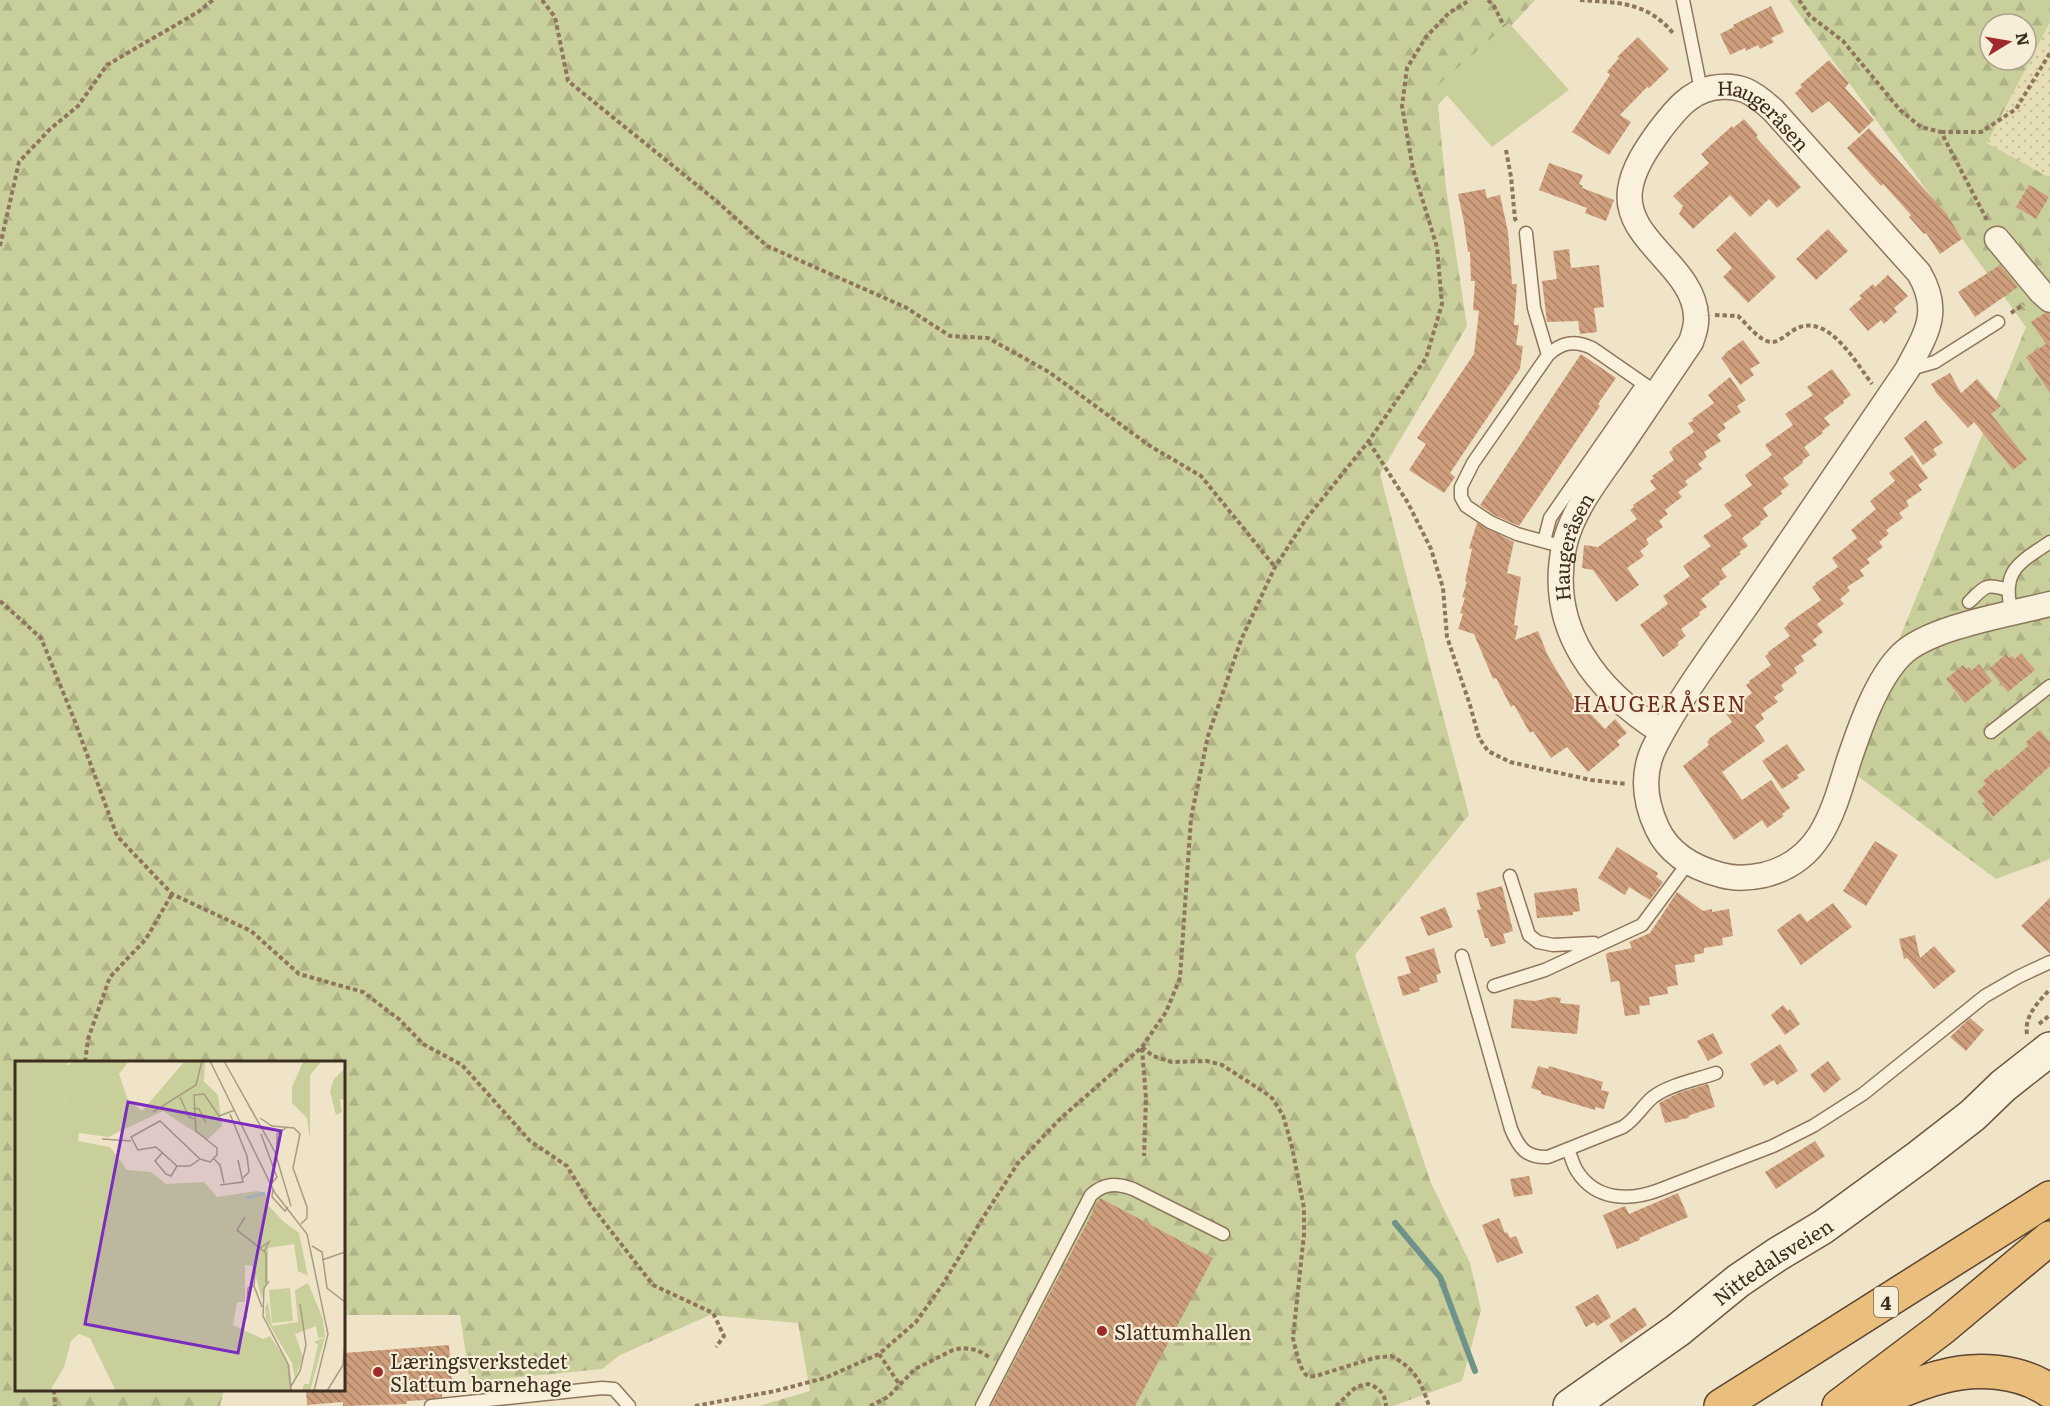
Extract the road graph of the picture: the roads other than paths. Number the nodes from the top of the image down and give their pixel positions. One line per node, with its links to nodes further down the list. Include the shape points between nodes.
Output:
1 (1683, 0): 2 (lane)
2 (1701, 90): 8 (street, Haugeråsen, via 1737,87 1756,94 1918,273 1927,287 1931,315); 9 (street, Haugeråsen, via 1686,99 1647,147 1629,191 1630,212 1638,227 1681,278 1692,296 1696,314 1691,342)
3 (1526, 233): 7 (lane, via 1534,308)
4 (1997, 239): 5 (street)
5 (2046, 296)
6 (1998, 322): 8 (lane, via 1935,362)
7 (1548, 355): 9 (lane, via 1565,343 1582,344); 11 (lane, via 1473,463 1461,487 1461,496 1466,506 1490,522)
8 (1907, 370): 17 (street, Haugeråsen)
9 (1650, 388): 11 (street, Haugeråsen, via 1575,518)
10 (2050, 542): 12 (lane, via 2020,562 2012,573)
11 (1554, 544): 17 (street, Haugeråsen, via 1565,615 1582,657 1598,679)
12 (2008, 590): 13 (lane, via 1988,586); 15 (lane)
13 (1969, 602)
14 (2050, 604): 15 (street, Haugeråsen)
15 (2012, 614): 19 (street, Haugeråsen, via 1922,640 1889,669 1877,690 1824,829 1794,864 1750,878 1728,878)
16 (2050, 686): 18 (lane)
17 (1662, 732): 19 (street, Haugeråsen, via 1649,757 1645,785 1648,809 1659,832)
18 (1991, 732)
19 (1688, 863): 21 (lane, via 1642,925)
20 (1510, 876): 21 (lane, via 1529,935 1538,942)
21 (1602, 942): 24 (lane, via 1545,970)
22 (1462, 956): 29 (lane, via 1515,1139 1521,1148 1538,1157)
23 (2050, 962): 29 (lane, via 1984,996 1863,1094 1813,1126 1773,1146 1643,1197 1606,1196 1577,1171)
24 (1494, 986)
25 (2039, 1041): 28 (main road, Nittedalsveien, via 2003,1086)
26 (1716, 1073): 29 (lane, via 1660,1093 1632,1122)
27 (2050, 1074): 28 (main road, Nittedalsveien)
28 (1973, 1115): 37 (main road, Nittedalsveien, via 1843,1214 1738,1281 1669,1337)
29 (1568, 1149)
30 (2050, 1198): 38 (highway, 4)
31 (1223, 1234): 36 (lane, via 1121,1184 1099,1188 1091,1195)
32 (2050, 1238): 39 (highway, via 1941,1329)
33 (2050, 1391): 40 (highway, via 2018,1377 1972,1372 1943,1376)
34 (431, 1406): 35 (lane, via 602,1388 614,1389)
35 (629, 1406)
36 (981, 1406)
37 (1570, 1406)
38 (1722, 1406)
39 (1839, 1406)
40 (1857, 1406)

